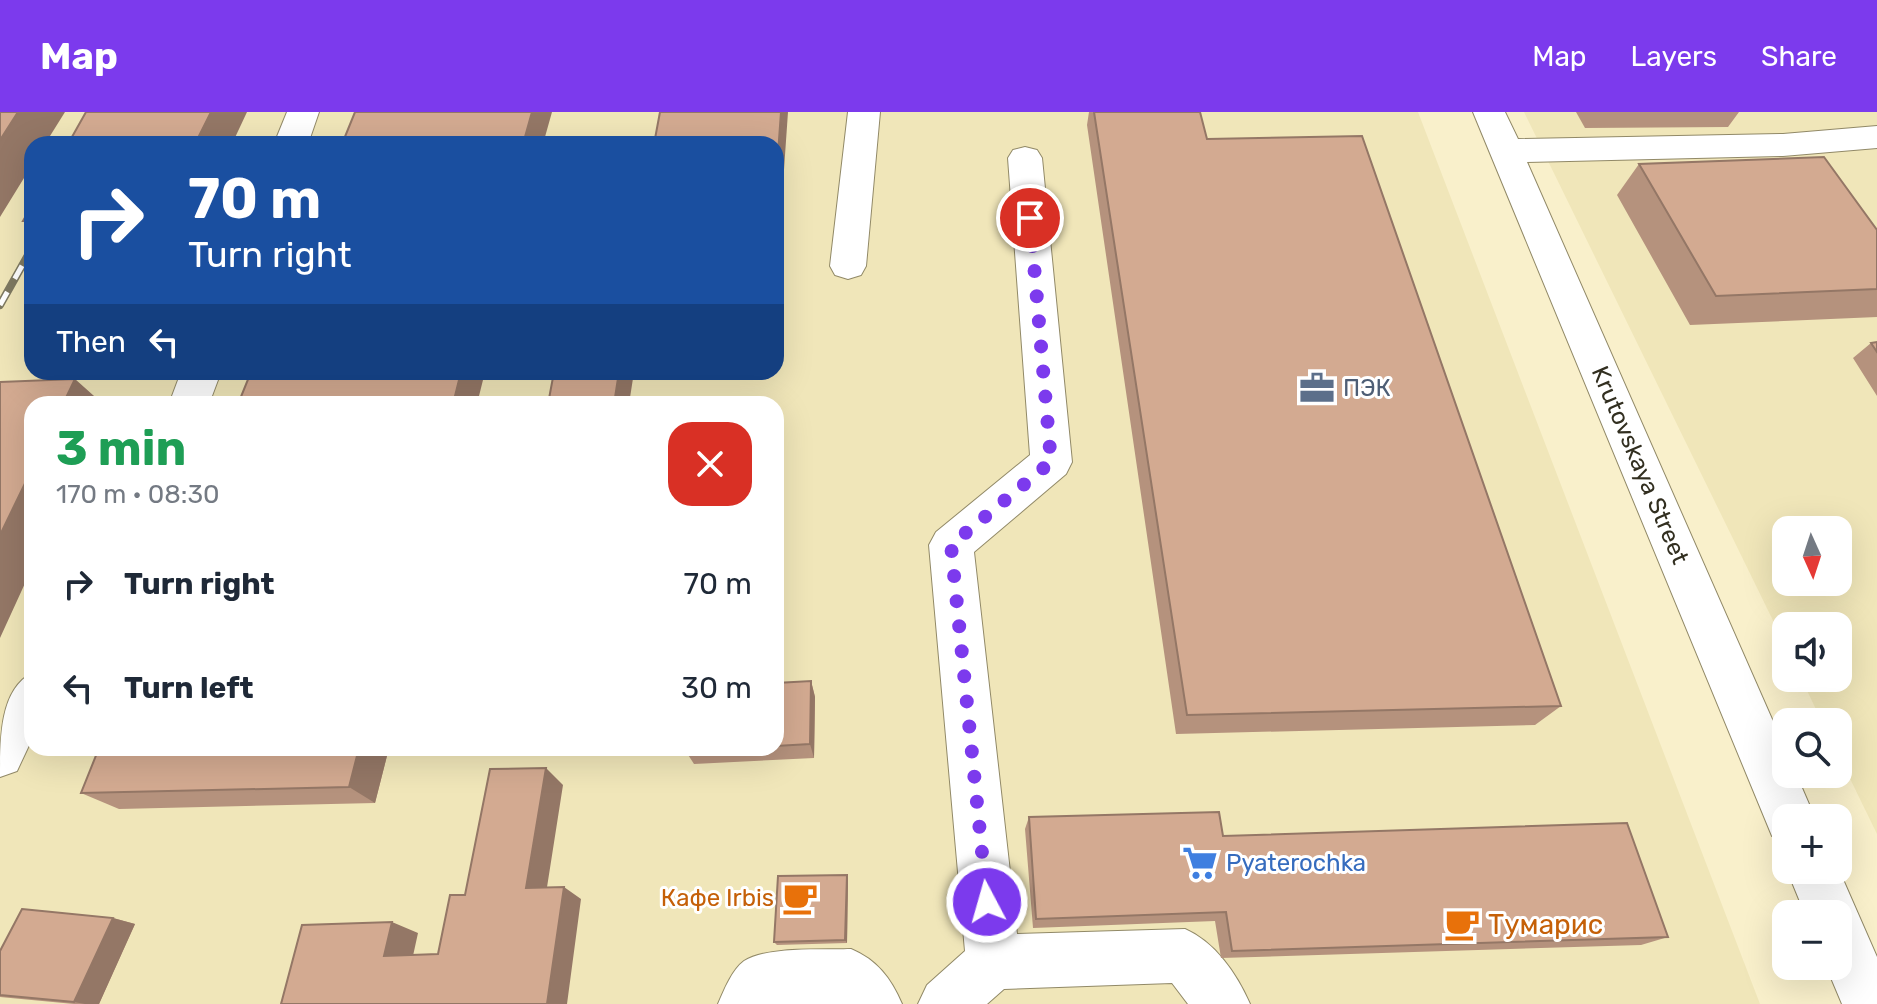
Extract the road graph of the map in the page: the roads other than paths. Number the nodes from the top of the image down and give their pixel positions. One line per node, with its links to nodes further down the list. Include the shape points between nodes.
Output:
1 (303, 112): 4 (street)
2 (864, 112): 8 (street)
3 (1489, 112): 6 (street, Krutovskaya Street)
4 (294, 136)
5 (1877, 137): 6 (street, via 1783,145)
6 (1506, 151): 11 (street, Krutovskaya Street)
7 (1025, 158): 12 (street, via 1051,462 951,545)
8 (848, 266)
9 (24, 705): 10 (street)
10 (0, 754)
11 (1784, 804)
12 (993, 962): 16 (street); 17 (street, via 1185,956)
13 (1852, 962): 18 (street)
14 (746, 1004): 15 (street, via 762,981 851,976)
15 (874, 1004)
16 (946, 1004)
17 (1222, 1004)
18 (1870, 1004)

